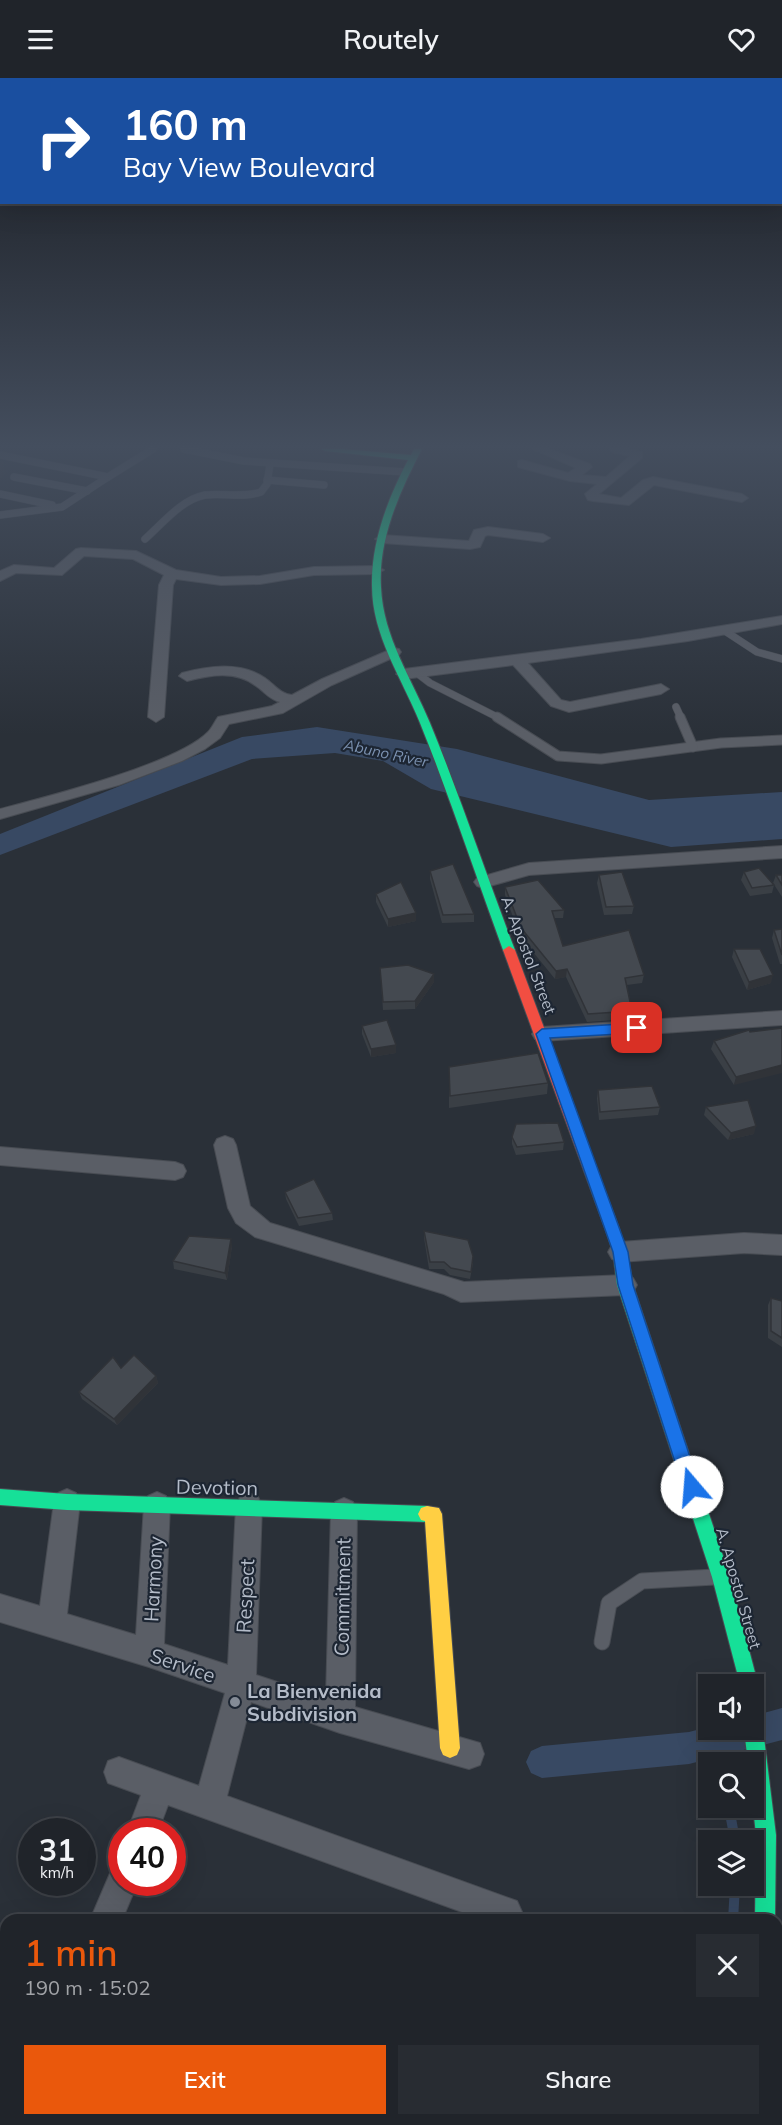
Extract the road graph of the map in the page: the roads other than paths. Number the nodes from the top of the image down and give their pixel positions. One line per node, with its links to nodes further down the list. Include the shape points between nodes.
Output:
1 (380, 545): 2 (street, A. Apostol Street)
2 (377, 570): 3 (street, via 314,571 260,580 221,581); 7 (street, A. Apostol Street, via 383,630)
3 (172, 574): 4 (street, via 136,555 81,552 57,572 14,569); 15 (street, via 166,585)
4 (0, 578)
5 (782, 620): 6 (street)
6 (725, 631): 8 (lane, via 757,652); 9 (street)
7 (394, 652): 10 (street, A. Apostol Street); 13 (street)
8 (782, 659)
9 (517, 661): 10 (street); 12 (street, via 556,703 569,707)
10 (411, 673): 17 (lane, via 486,710 558,756 601,759); 20 (street, A. Apostol Street)
11 (187, 676): 13 (street, via 234,671 249,675 279,698)
12 (661, 688)
13 (294, 700): 18 (street, via 277,710 224,720 213,735 195,748 148,769)
14 (676, 707): 17 (lane)
15 (156, 717)
16 (782, 740): 17 (lane)
17 (693, 747)
18 (0, 814)
19 (782, 852): 20 (street, via 530,869)
20 (483, 882): 22 (street, A. Apostol Street)
21 (782, 1018): 22 (street)
22 (542, 1034): 27 (street, A. Apostol Street)
23 (225, 1145): 28 (street, via 239,1208 263,1230 461,1292)
24 (0, 1156): 25 (street)
25 (176, 1171)
26 (782, 1245): 27 (street, via 744,1242)
27 (620, 1252): 28 (street, A. Apostol Street)
28 (625, 1285): 34 (street, A. Apostol Street)
29 (0, 1497): 30 (street, Devotion)
30 (67, 1502): 31 (street, Devotion); 36 (street)
31 (158, 1505): 32 (street, Devotion); 38 (street, Harmony)
32 (249, 1506): 33 (street, Devotion); 40 (street, Respect)
33 (344, 1511): 41 (street, Commitment); 43 (street, Devotion, via 433,1514)
34 (721, 1577): 37 (lane, via 642,1581 609,1603); 39 (street, A. Apostol Street)
35 (0, 1608): 36 (street, Service)
36 (52, 1625): 38 (street, Service)
37 (602, 1641)
38 (149, 1653): 40 (street, Service)
39 (746, 1674)
40 (241, 1686): 41 (street, Service); 46 (street, Respect)
41 (340, 1718): 43 (street, Service)
42 (755, 1740): 51 (street, via 766,1835)
43 (459, 1751)
44 (119, 1772): 45 (street)
45 (160, 1787): 46 (street); 47 (street)
46 (209, 1804): 50 (street)
47 (148, 1818)
48 (116, 1896): 49 (street)
49 (109, 1914)
50 (501, 1914)
51 (765, 1914)

